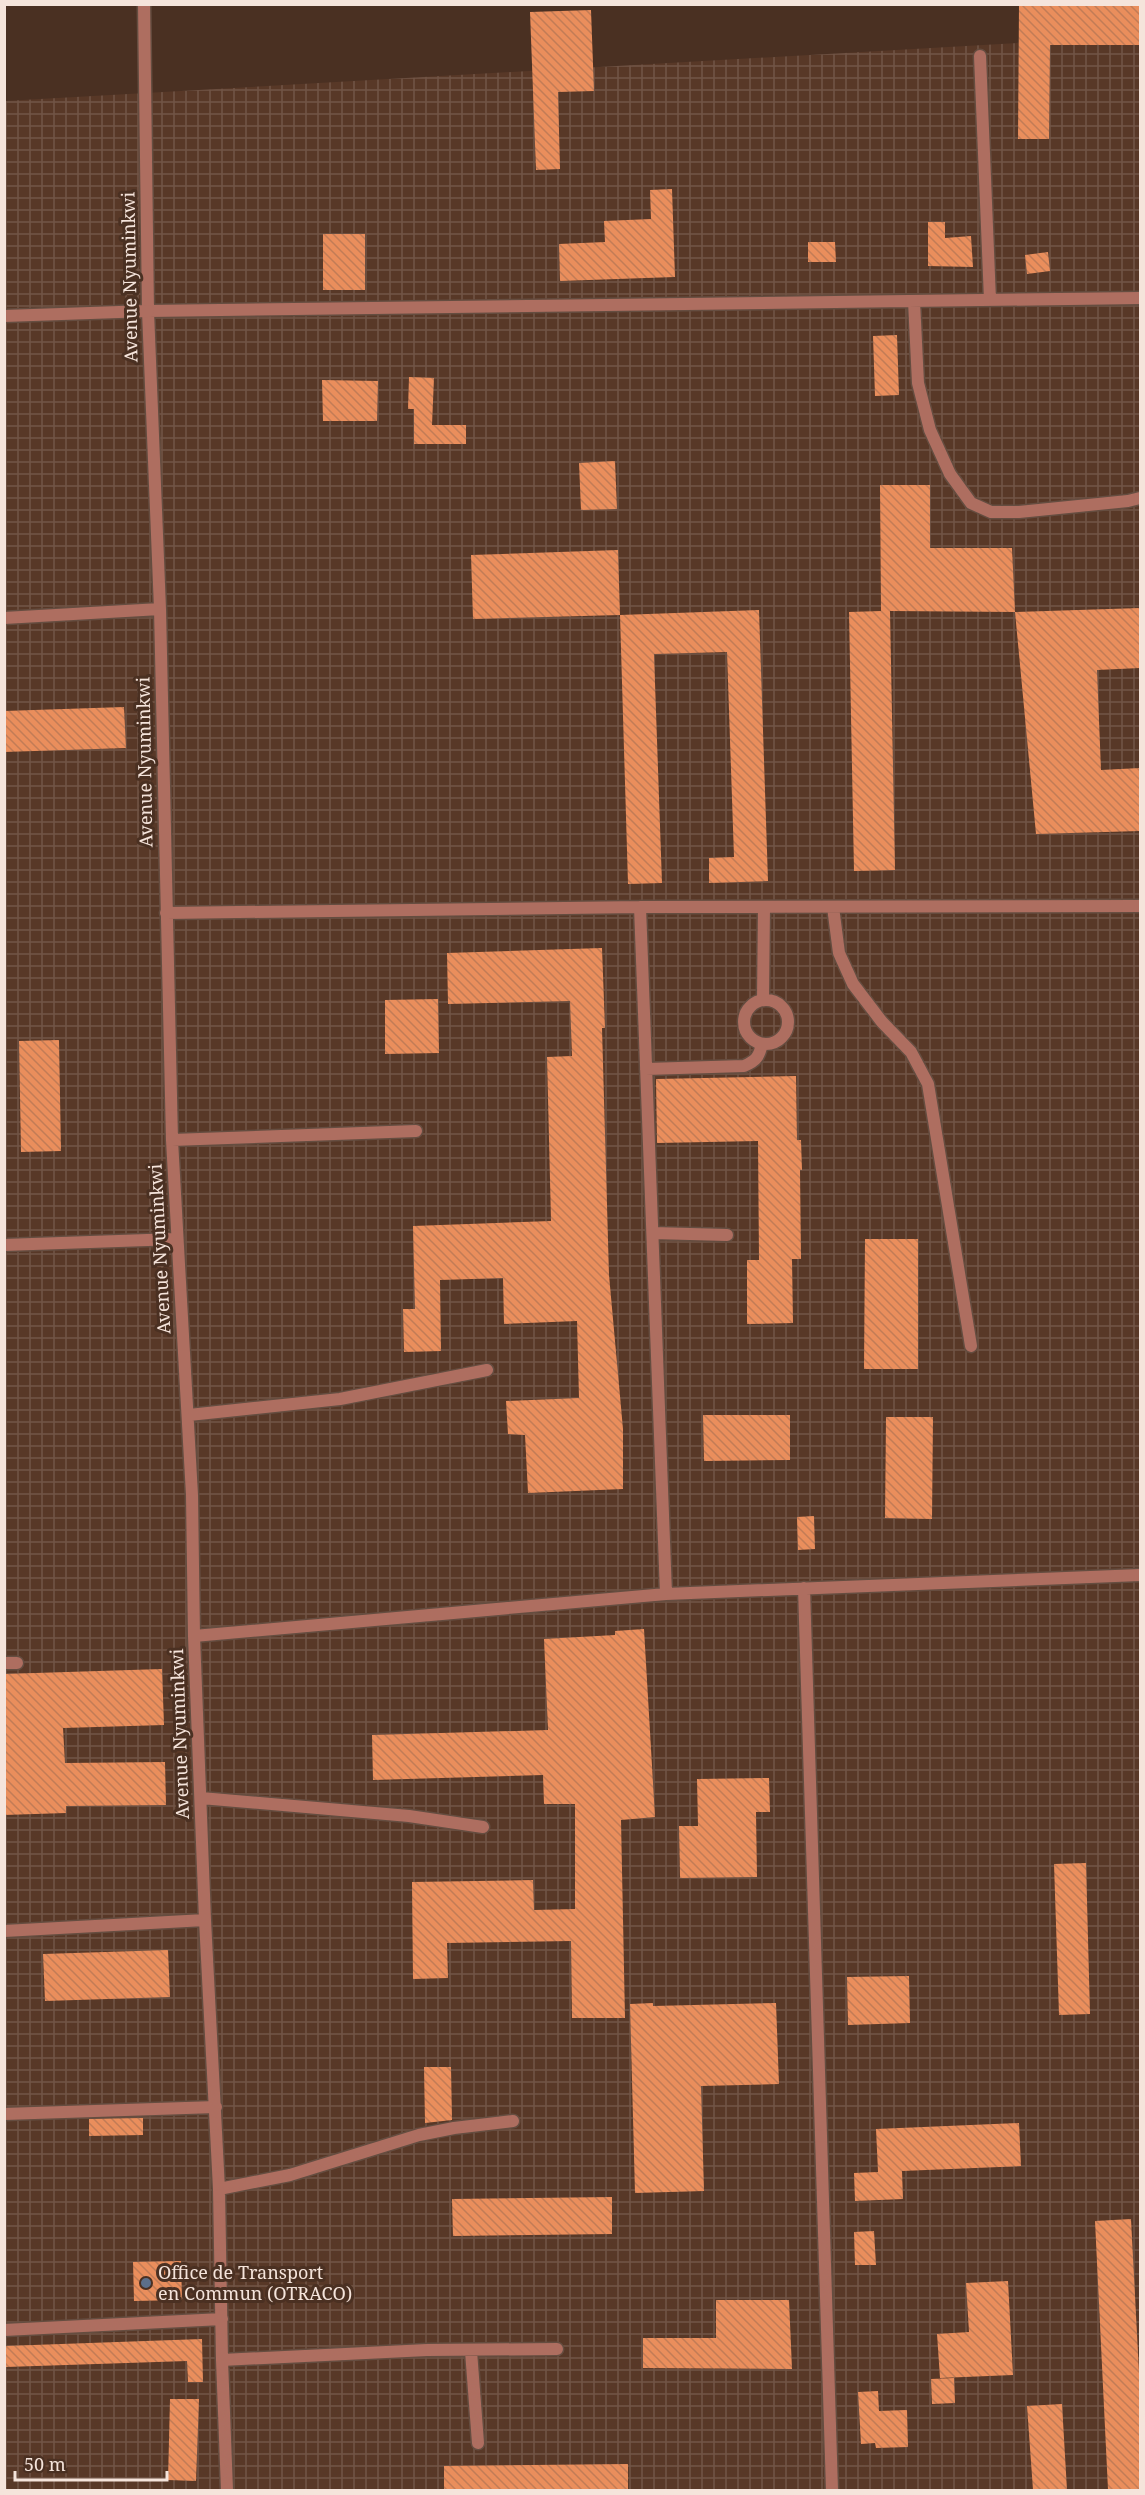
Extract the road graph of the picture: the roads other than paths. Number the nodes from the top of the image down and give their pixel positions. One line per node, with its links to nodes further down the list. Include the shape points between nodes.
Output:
1 (144, 4): 6 (street, Avenue Nyuminkwi)
2 (980, 56): 4 (street)
3 (1140, 298): 4 (street)
4 (990, 300): 5 (street)
5 (914, 301): 6 (street); 8 (street, via 918,383 930,430 950,474 971,503 991,512 1019,512)
6 (148, 311): 7 (street); 9 (street, Avenue Nyuminkwi)
7 (4, 316)
8 (1140, 498)
9 (160, 609): 10 (street); 15 (street, Avenue Nyuminkwi)
10 (4, 618)
11 (1140, 906): 14 (street)
12 (640, 907): 13 (street); 15 (street); 18 (street)
13 (764, 907): 14 (street); 16 (street)
14 (833, 907): 25 (street, via 839,953 853,984 911,1052 928,1084)
15 (166, 913): 20 (street, Avenue Nyuminkwi)
16 (762, 999): 17 (street, via 751,1004 743,1015 750,1039); 17 (street, via 780,1005 789,1022 785,1034 775,1043)
17 (762, 1044): 18 (street, via 754,1062 744,1066)
18 (646, 1069): 21 (street)
19 (416, 1131): 20 (street)
20 (172, 1140): 23 (street, Avenue Nyuminkwi)
21 (653, 1233): 22 (street); 30 (street)
22 (727, 1235)
23 (176, 1239): 24 (street); 27 (street, Avenue Nyuminkwi)
24 (4, 1245)
25 (971, 1346)
26 (487, 1370): 27 (street, via 340,1399)
27 (189, 1415): 31 (street, Avenue Nyuminkwi)
28 (1140, 1575): 29 (street)
29 (804, 1588): 30 (street); 47 (street)
30 (666, 1594): 31 (street)
31 (194, 1636): 32 (street, Avenue Nyuminkwi)
32 (201, 1798): 33 (street, via 409,1816); 34 (street, Avenue Nyuminkwi)
33 (483, 1827)
34 (205, 1920): 35 (street); 36 (street, Avenue Nyuminkwi)
35 (4, 1930)
36 (216, 2107): 37 (street); 39 (street, Avenue Nyuminkwi)
37 (4, 2114)
38 (513, 2121): 39 (street, via 419,2135 290,2175)
39 (219, 2189): 40 (street, Avenue Nyuminkwi)
40 (222, 2319): 41 (street); 44 (street, Avenue Nyuminkwi)
41 (4, 2330)
42 (557, 2349): 43 (street)
43 (471, 2351): 44 (street); 45 (street)
44 (222, 2360): 46 (street, Avenue Nyuminkwi)
45 (478, 2444)
46 (227, 2490)
47 (832, 2490)

